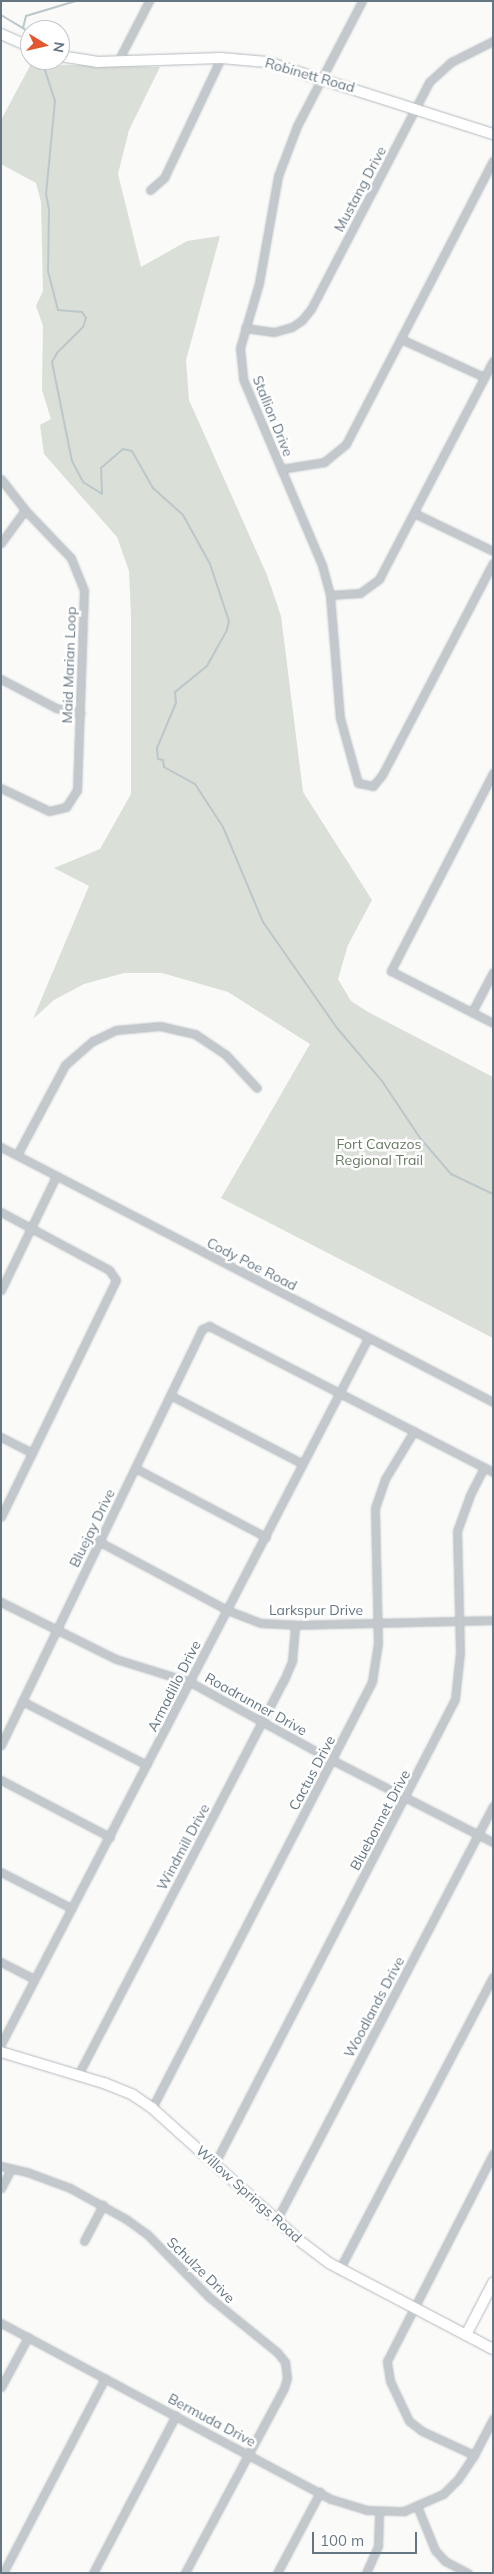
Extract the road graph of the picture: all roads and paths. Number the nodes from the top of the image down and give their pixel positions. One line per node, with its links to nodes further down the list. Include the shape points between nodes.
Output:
1 (149, 1): 8 (street)
2 (362, 1): 9 (street, Stallion Drive)
3 (1, 34): 5 (street)
4 (493, 41): 10 (street, Mustang Drive, via 439,71)
5 (20, 43)
6 (70, 57): 8 (street, Robinett Road)
7 (221, 58): 8 (street, Robinett Road); 9 (street, Robinett Road, via 267,62); 13 (street, via 164,178)
8 (118, 61)
9 (322, 77): 10 (street, Robinett Road); 14 (street, Stallion Drive, via 297,126 278,176 259,283)
10 (416, 108): 11 (street, Robinett Road); 14 (street, Mustang Drive, via 311,309 292,327 274,332)
11 (493, 134)
12 (493, 160): 15 (street)
13 (150, 190)
14 (245, 328): 18 (street, Stallion Drive, via 240,348 243,379)
15 (401, 339): 17 (street); 18 (street, via 341,450 314,465)
16 (493, 361): 17 (street)
17 (484, 377): 21 (street)
18 (281, 469): 25 (street, Stallion Drive, via 322,565)
19 (1, 479): 20 (street, Maid Marian Loop)
20 (25, 510): 22 (street); 27 (street, Maid Marian Loop, via 71,558 84,590)
21 (414, 513): 23 (street); 25 (street, via 379,579 360,593)
22 (1, 543)
23 (493, 551)
24 (493, 563): 25 (street, Stallion Drive, via 382,775 372,786 366,786 355,777 340,718)
25 (330, 595)
26 (1, 679): 27 (street, via 56,708)
27 (80, 712): 29 (street, Maid Marian Loop, via 77,790 66,807 58,811 40,809)
28 (493, 773): 31 (street, via 391,971)
29 (1, 788)
30 (493, 972): 31 (street)
31 (472, 1012): 32 (street)
32 (493, 1023)
33 (257, 1088): 35 (street, via 226,1055 195,1034 160,1026 125,1028 93,1041 65,1065)
34 (1, 1147): 35 (street, Cody Poe Road)
35 (16, 1155): 36 (street, Cody Poe Road)
36 (56, 1176): 38 (street); 40 (street, Cody Poe Road)
37 (1, 1212): 38 (street)
38 (31, 1228): 39 (street); 46 (street, via 109,1270 116,1280)
39 (1, 1290)
40 (368, 1338): 41 (street, Armadillo Drive); 43 (street, Cody Poe Road)
41 (338, 1392): 42 (street, Bluejay Drive, via 209,1326 202,1329); 44 (street); 47 (street, Armadillo Drive)
42 (170, 1395): 47 (street); 48 (street, Bluejay Drive)
43 (493, 1402)
44 (414, 1430): 49 (street); 58 (street, Cactus Drive, via 385,1479 375,1508)
45 (1, 1438): 46 (street)
46 (32, 1453): 51 (street)
47 (301, 1463): 52 (street, Armadillo Drive)
48 (135, 1468): 52 (street); 53 (street, Bluejay Drive)
49 (484, 1468): 50 (street); 57 (street, Bluebonnet Drive, via 457,1531)
50 (493, 1472)
51 (1, 1517)
52 (266, 1537): 55 (street, Armadillo Drive)
53 (98, 1541): 55 (street, Larkspur Drive); 60 (street, Bluejay Drive)
54 (1, 1602): 60 (street, Roadrunner Drive)
55 (227, 1610): 59 (street, Larkspur Drive, via 261,1623); 61 (street, Armadillo Drive)
56 (493, 1620): 57 (street, Larkspur Drive)
57 (459, 1621): 58 (street, Larkspur Drive); 68 (street, Bluebonnet Drive, via 460,1666 455,1699)
58 (378, 1622): 59 (street, Larkspur Drive); 65 (street, Cactus Drive, via 374,1675)
59 (295, 1625): 63 (street, Windmill Drive, via 292,1661)
60 (57, 1628): 61 (street, Roadrunner Drive, via 132,1665); 62 (street, Bluejay Drive)
61 (190, 1682): 63 (street, Roadrunner Drive); 66 (street, Armadillo Drive)
62 (22, 1701): 64 (street, Bluejay Drive); 66 (street)
63 (262, 1722): 65 (street, Roadrunner Drive); 80 (street, Windmill Drive)
64 (1, 1744)
65 (332, 1760): 68 (street, Roadrunner Drive); 81 (street, Cactus Drive)
66 (147, 1765): 71 (street, Armadillo Drive)
67 (1, 1780): 71 (street)
68 (406, 1797): 70 (street, Roadrunner Drive); 83 (street, Bluebonnet Drive)
69 (493, 1806): 70 (street, Woodlands Drive)
70 (478, 1835): 72 (street, Roadrunner Drive); 88 (street, Woodlands Drive)
71 (110, 1837): 74 (street, Armadillo Drive)
72 (493, 1842)
73 (1, 1872): 74 (street)
74 (71, 1908): 77 (street, Armadillo Drive)
75 (1, 1962): 77 (street)
76 (493, 1977): 90 (street)
77 (34, 1979): 78 (street, Armadillo Drive)
78 (1, 2044)
79 (1, 2052): 80 (street, Willow Springs Road)
80 (78, 2075): 81 (street, Willow Springs Road, via 133,2096)
81 (152, 2108): 83 (street, Willow Springs Road)
82 (493, 2154): 92 (street)
83 (215, 2163): 88 (street, Willow Springs Road)
84 (1, 2166): 85 (street, Schulze Drive)
85 (11, 2169): 86 (street); 87 (street, Schulze Drive, via 45,2178)
86 (1, 2188)
87 (103, 2205): 89 (street); 101 (street, Schulze Drive, via 147,2234 209,2297 285,2362 287,2378 284,2388)
88 (277, 2219): 90 (street, Willow Springs Road)
89 (84, 2241)
90 (339, 2270): 92 (street, Willow Springs Road)
91 (493, 2283): 94 (street)
92 (412, 2307): 94 (street, Willow Springs Road); 102 (street, via 389,2352 390,2381 414,2426)
93 (1, 2323): 95 (street, Bermuda Drive)
94 (466, 2335): 96 (street, Willow Springs Road)
95 (28, 2337): 97 (street, Bermuda Drive); 98 (street)
96 (493, 2349)
97 (105, 2378): 99 (street, Bermuda Drive); 106 (street)
98 (1, 2387)
99 (176, 2415): 101 (street, Bermuda Drive); 107 (street)
100 (493, 2419): 102 (street, Bermuda Drive)
101 (248, 2453): 103 (street, Bermuda Drive); 108 (street)
102 (474, 2456): 104 (street, Bermuda Drive, via 452,2487)
103 (320, 2492): 105 (street, Bermuda Drive, via 342,2503); 109 (street)
104 (417, 2506): 105 (street, Bermuda Drive, via 404,2511); 111 (street, via 435,2550 445,2561)
105 (379, 2511): 110 (street, via 378,2546)
106 (3, 2573)
107 (93, 2573)
108 (185, 2573)
109 (277, 2573)
110 (366, 2573)
111 (468, 2573)

